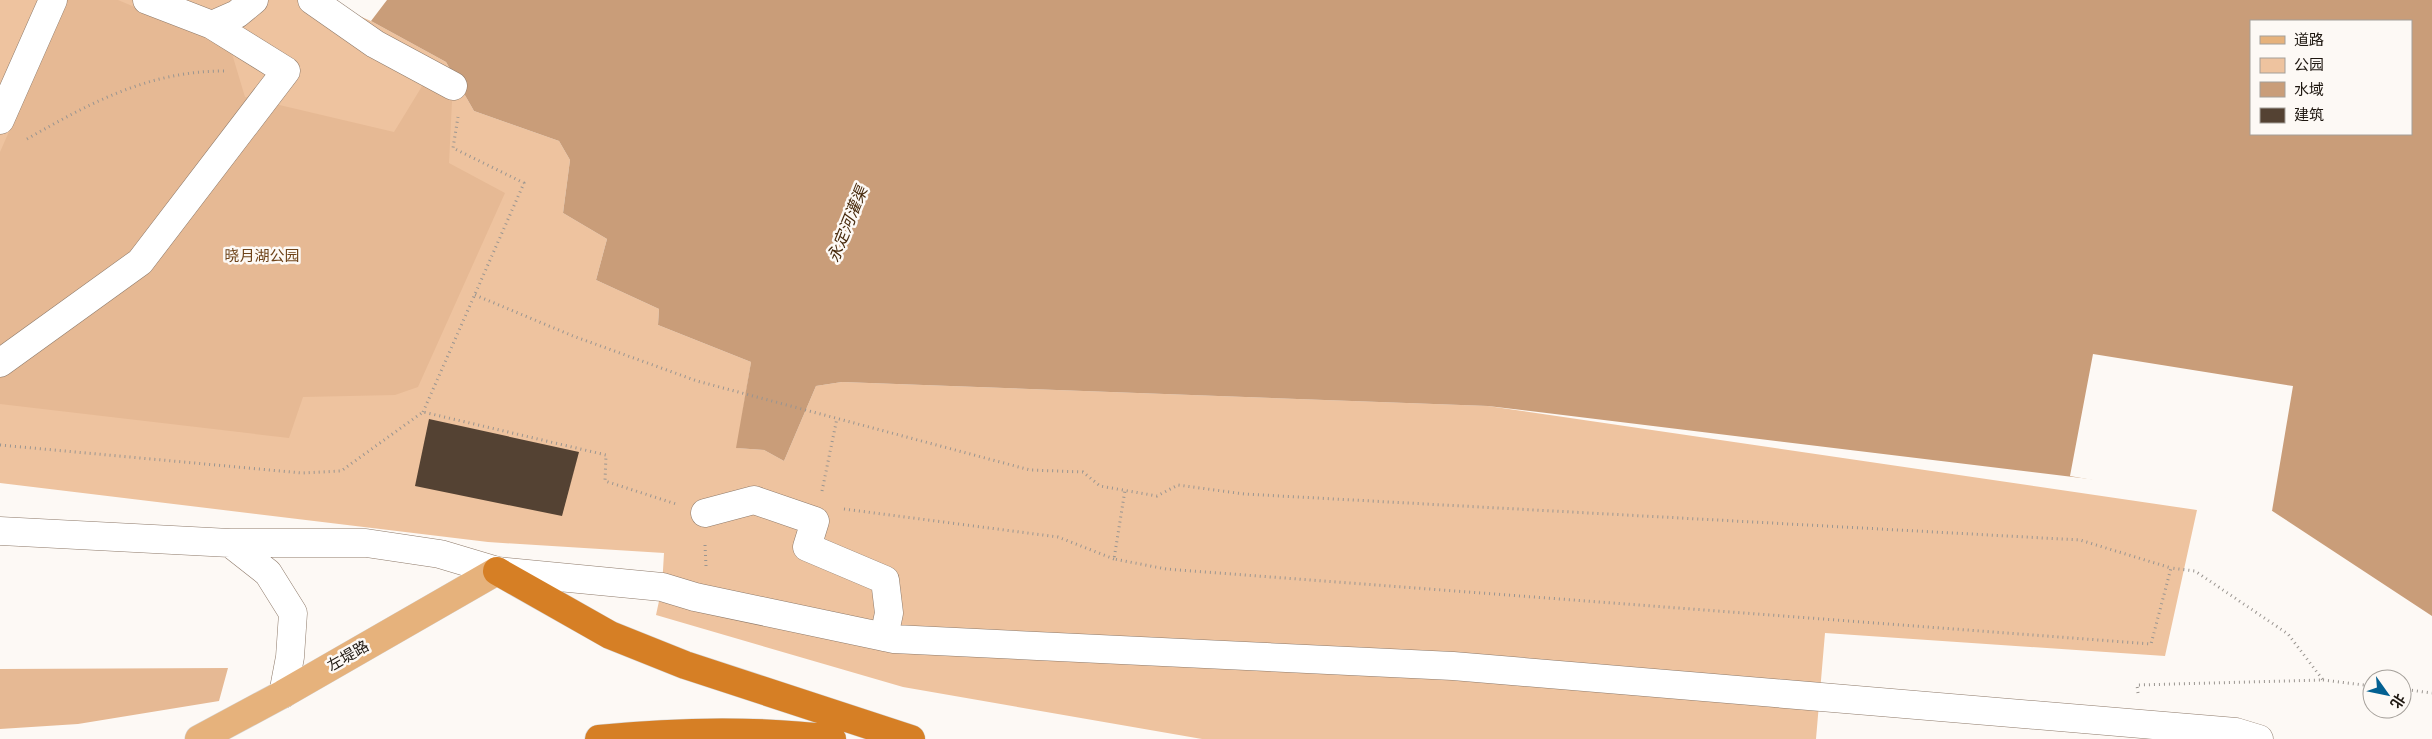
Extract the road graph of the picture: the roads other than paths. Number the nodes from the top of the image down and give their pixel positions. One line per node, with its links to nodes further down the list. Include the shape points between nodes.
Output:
1 (52, 0): 7 (street)
2 (147, 0): 5 (street)
3 (254, 0): 5 (street, via 237,14)
4 (312, 0): 6 (street, via 374,44)
5 (212, 25): 8 (street, via 286,71 140,262)
6 (452, 86)
7 (0, 120)
8 (0, 362)
9 (704, 513): 13 (street, via 754,500 817,514 807,548 884,580 889,613)
10 (0, 531): 11 (street)
11 (230, 543): 12 (street, via 366,543 440,554); 14 (street, via 268,573 293,613)
12 (496, 571): 13 (street, via 662,588 695,598); 14 (main road, 左堤路); 18 (highway, via 610,635 685,665)
13 (884, 637): 19 (street, via 1453,666 2236,732)
14 (283, 694): 15 (main road, 左堤路)
15 (199, 739)
16 (599, 739): 17 (highway, via 665,732 733,731)
17 (832, 739)
18 (911, 739)
19 (2259, 739)

